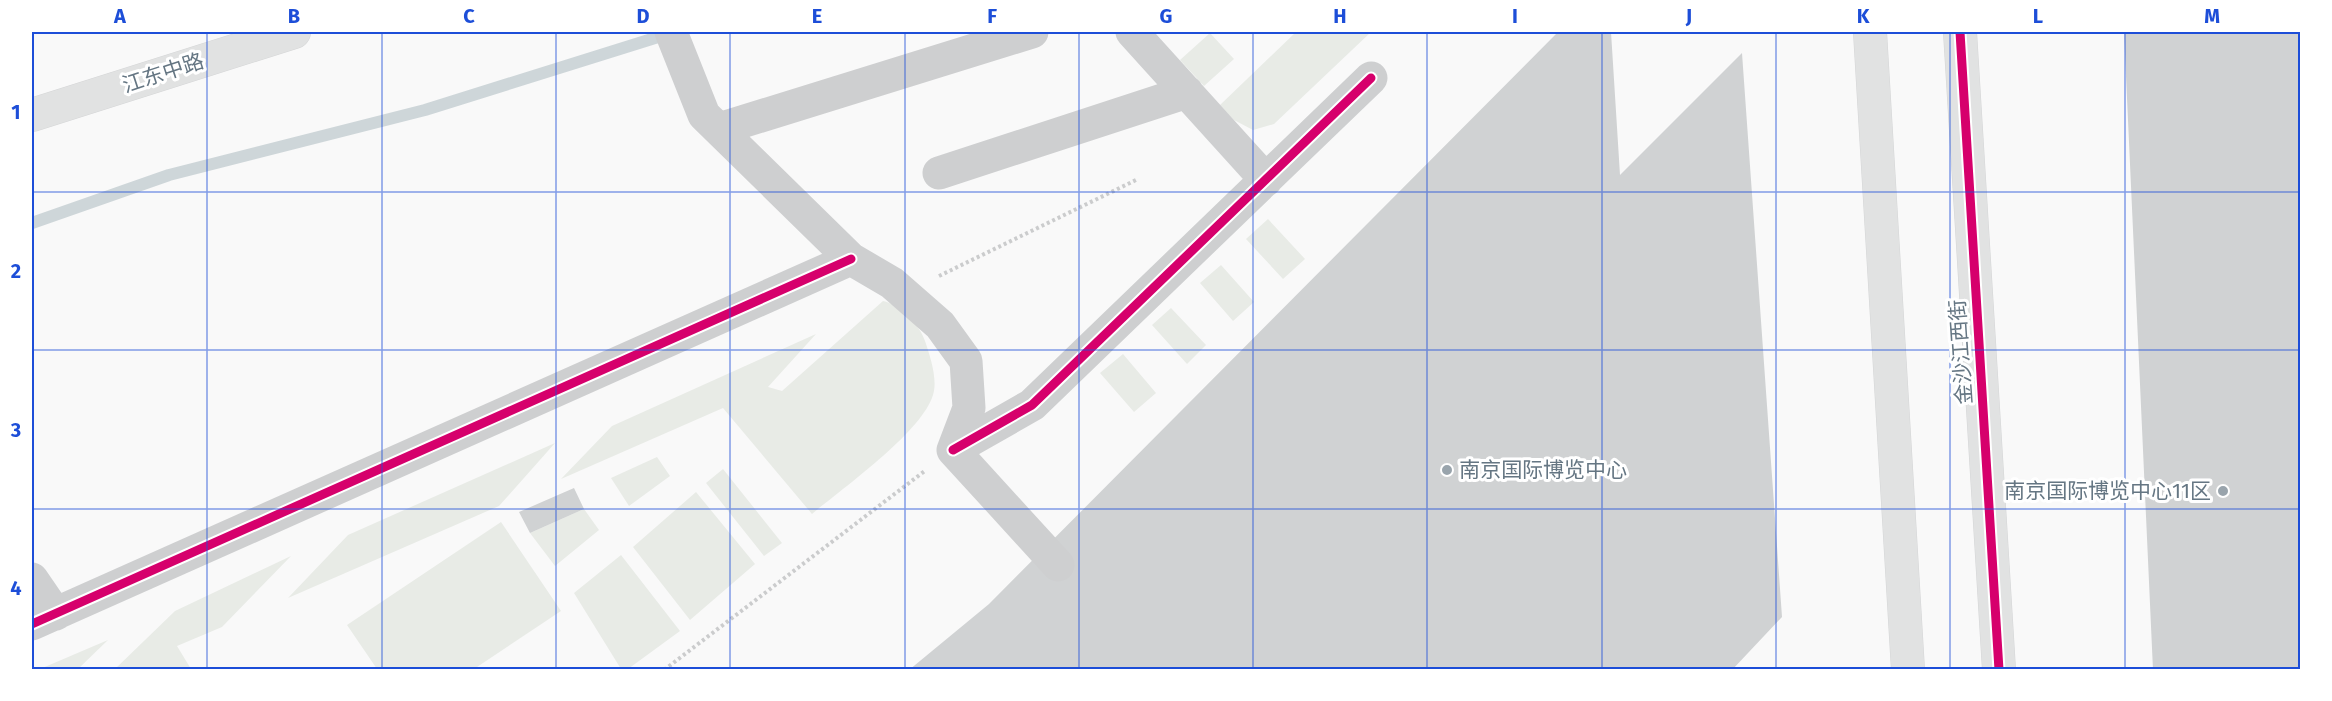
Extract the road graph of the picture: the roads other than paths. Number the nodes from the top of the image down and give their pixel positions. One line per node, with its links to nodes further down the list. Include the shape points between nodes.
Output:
1 (294, 32): 9 (street, 江东中路)
2 (671, 32): 10 (street, via 704,115)
3 (1032, 32): 10 (street)
4 (1132, 32): 8 (street)
5 (1870, 32): 18 (street)
6 (1960, 32): 19 (street, 金沙江西街)
7 (1371, 78): 12 (street)
8 (1187, 92): 11 (street); 12 (street)
9 (32, 115)
10 (719, 129): 13 (street)
11 (939, 173)
12 (1266, 180): 14 (street, via 1032,405)
13 (852, 259): 14 (street, via 903,293 940,325 966,361 969,408); 17 (street)
14 (952, 450): 15 (street)
15 (1058, 566)
16 (32, 579): 17 (street)
17 (44, 619)
18 (1908, 669)
19 (1999, 669)

